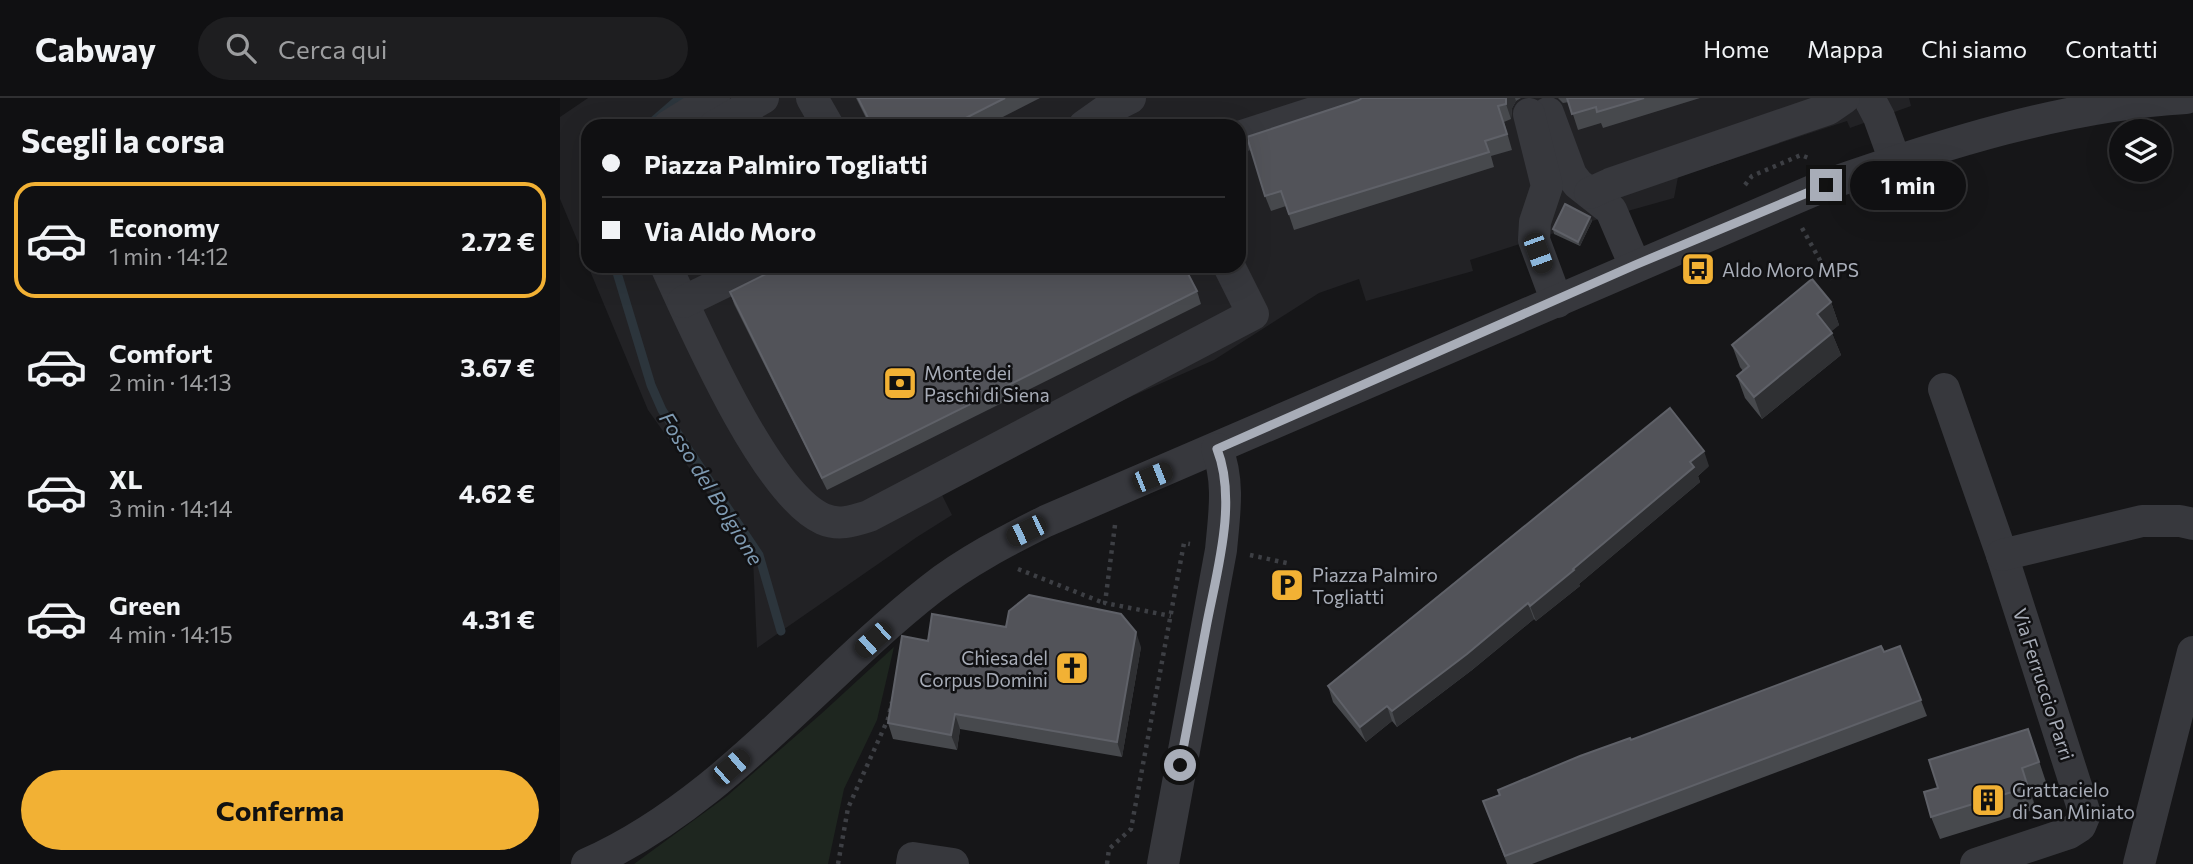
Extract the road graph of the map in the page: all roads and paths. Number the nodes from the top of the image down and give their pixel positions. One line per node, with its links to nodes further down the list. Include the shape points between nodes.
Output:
1 (763, 98): 8 (street)
2 (812, 98): 10 (street)
3 (1130, 98): 11 (street)
4 (1359, 98): 12 (street)
5 (1869, 98): 13 (street)
6 (2189, 98): 13 (street, via 2046,120)
7 (1836, 104): 15 (street)
8 (706, 113): 9 (street)
9 (688, 119)
10 (824, 119)
11 (1094, 119)
12 (1246, 135)
13 (1895, 161): 18 (street)
14 (1818, 162): 16 (path, via 1801,155 1752,176)
15 (1590, 193): 18 (street, via 1611,210); 24 (street, via 1570,175 1538,111 1547,186 1534,240)
16 (1739, 193)
17 (1798, 221): 22 (path)
18 (1635, 265): 24 (street)
19 (669, 273): 23 (street)
20 (743, 273): 23 (street)
21 (1233, 273): 23 (street, via 1253,313 869,516 836,523 821,519 786,487 740,417)
22 (1831, 280)
23 (683, 302)
24 (1557, 302): 26 (street)
25 (1944, 389): 31 (street, Via Ferruccio Parri)
26 (1217, 449): 38 (street, via 1046,522 956,571 910,606 701,793 651,831); 43 (street, via 1225,483 1221,550)
27 (1115, 518): 34 (path)
28 (2193, 524): 31 (street, via 2142,521)
29 (1192, 545): 35 (path, via 1184,543)
30 (1246, 555): 32 (path)
31 (2002, 555): 44 (street, Via Ferruccio Parri, via 2085,814 2080,826 2069,833)
32 (1292, 564)
33 (1014, 567): 34 (path)
34 (1105, 603): 35 (path)
35 (1171, 616): 42 (path, via 1131,829 1109,849)
36 (2193, 652): 45 (street)
37 (893, 695): 39 (path, via 888,719 848,808)
38 (587, 864)
39 (838, 864)
40 (912, 864): 41 (street, via 913,858)
41 (953, 864)
42 (1107, 864)
43 (1163, 864)
44 (1976, 864)
45 (2139, 864)

